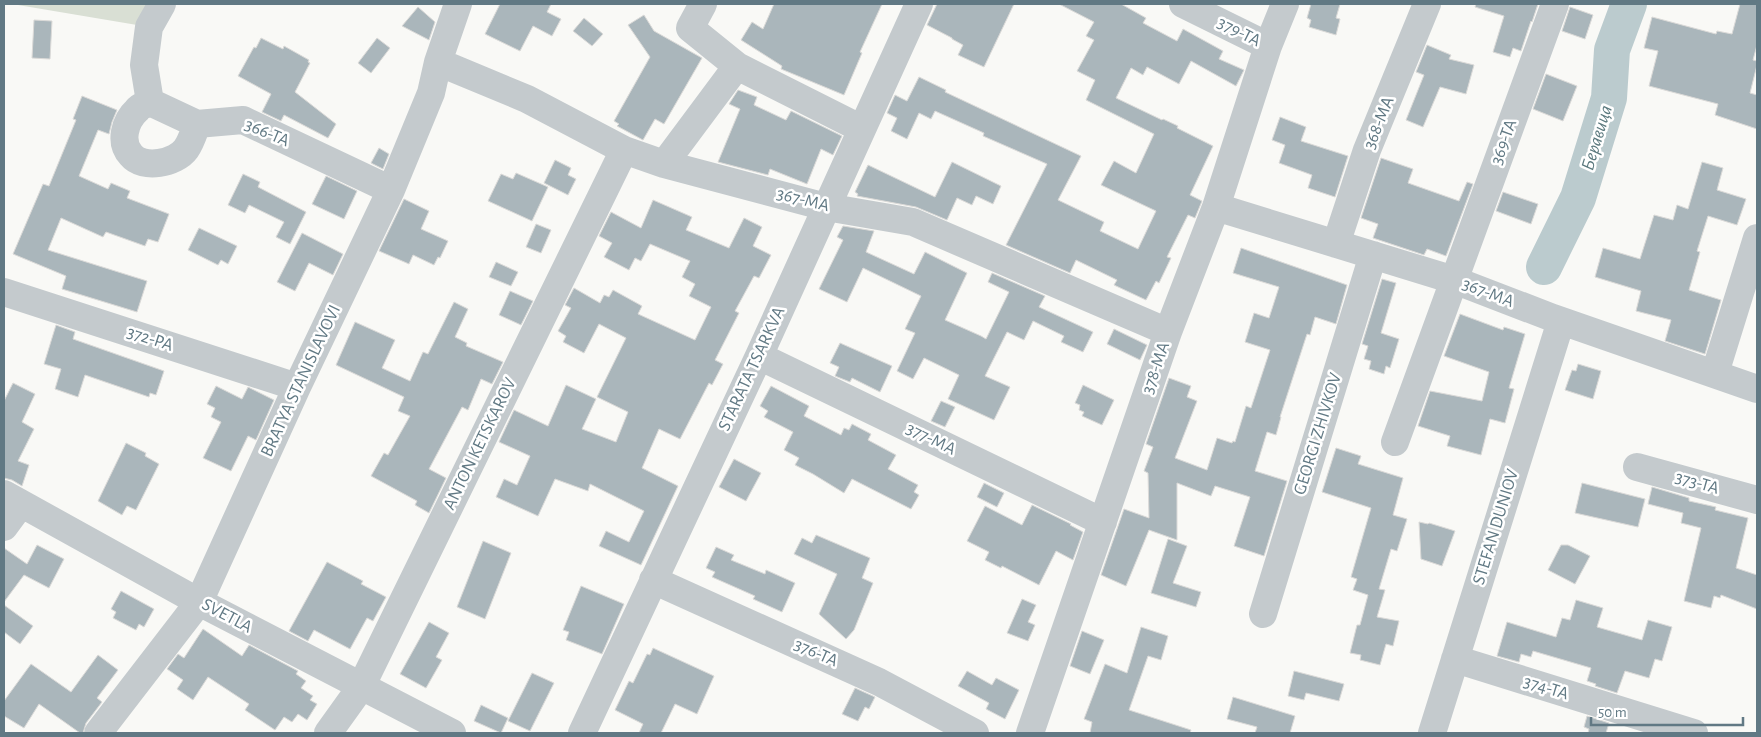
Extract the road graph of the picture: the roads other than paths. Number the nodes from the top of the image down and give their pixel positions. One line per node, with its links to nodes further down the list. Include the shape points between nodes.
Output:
1 (162, 4): 12 (street, via 149,27 144,65)
2 (458, 4): 10 (street, BRATYA STANISLAVOVI)
3 (703, 4): 11 (street, via 690,28)
4 (919, 4): 14 (street, STARATA TSARKVA)
5 (1183, 4): 9 (street, 379-ТА)
6 (1285, 4): 9 (street, 378-МА)
7 (1427, 4): 21 (street, 368-МА, via 1367,150)
8 (1554, 4): 23 (street, 369-ТА)
9 (1268, 46): 19 (street, 378-МА)
10 (438, 62): 15 (street, 367-МА, via 527,99); 17 (street, BRATYA STANISLAVOVI, via 432,93)
11 (737, 66): 14 (street); 16 (street)
12 (150, 102): 13 (street); 13 (street, via 129,118 124,132 131,156 142,162 156,163 179,156)
13 (197, 124): 17 (street, 366-ТА, via 243,120)
14 (862, 129): 18 (street, STARATA TSARKVA)
15 (624, 150): 16 (street, 367-МА); 41 (street, ANTON KETSKAROV)
16 (664, 164): 18 (street, 367-МА)
17 (391, 190): 29 (street, BRATYA STANISLAVOVI)
18 (826, 207): 26 (street, 367-МА, via 913,222); 27 (street, STARATA TSARKVA)
19 (1216, 207): 21 (street, 367-МА); 26 (street, 378-МА)
20 (1757, 238): 28 (street)
21 (1336, 244): 22 (street, 367-МА)
22 (1373, 255): 23 (street, 367-МА); 39 (street, GEORGI ZHIVKOV)
23 (1454, 280): 25 (street, 367-МА); 31 (street)
24 (4, 292): 29 (street, 372-РА)
25 (1556, 319): 28 (street, 367-МА); 40 (street, STEFAN DUNIOV)
26 (1168, 332): 35 (street, 378-МА)
27 (759, 356): 35 (street, 377-МА); 37 (street, STARATA TSARKVA)
28 (1715, 374): 30 (street, 367-МА)
29 (297, 387): 38 (street, BRATYA STANISLAVOVI)
30 (1757, 388)
31 (1395, 442)
32 (1637, 467): 34 (street, 373-ТА)
33 (12, 499): 36 (street); 38 (street, SVETLA)
34 (1757, 500)
35 (1103, 522): 47 (street, 378-МА)
36 (4, 527)
37 (652, 580): 45 (street, STARATA TSARKVA); 46 (street, 376-ТА, via 879,682)
38 (199, 602): 41 (street, SVETLA); 42 (street, BRATYA STANISLAVOVI)
39 (1262, 614)
40 (1455, 659): 48 (street, STEFAN DUNIOV); 49 (street, 374-ТА)
41 (361, 687): 43 (street, ANTON KETSKAROV); 44 (street, SVETLA)
42 (98, 733)
43 (328, 733)
44 (452, 733)
45 (582, 733)
46 (975, 733)
47 (1030, 733)
48 (1432, 733)
49 (1694, 733)

